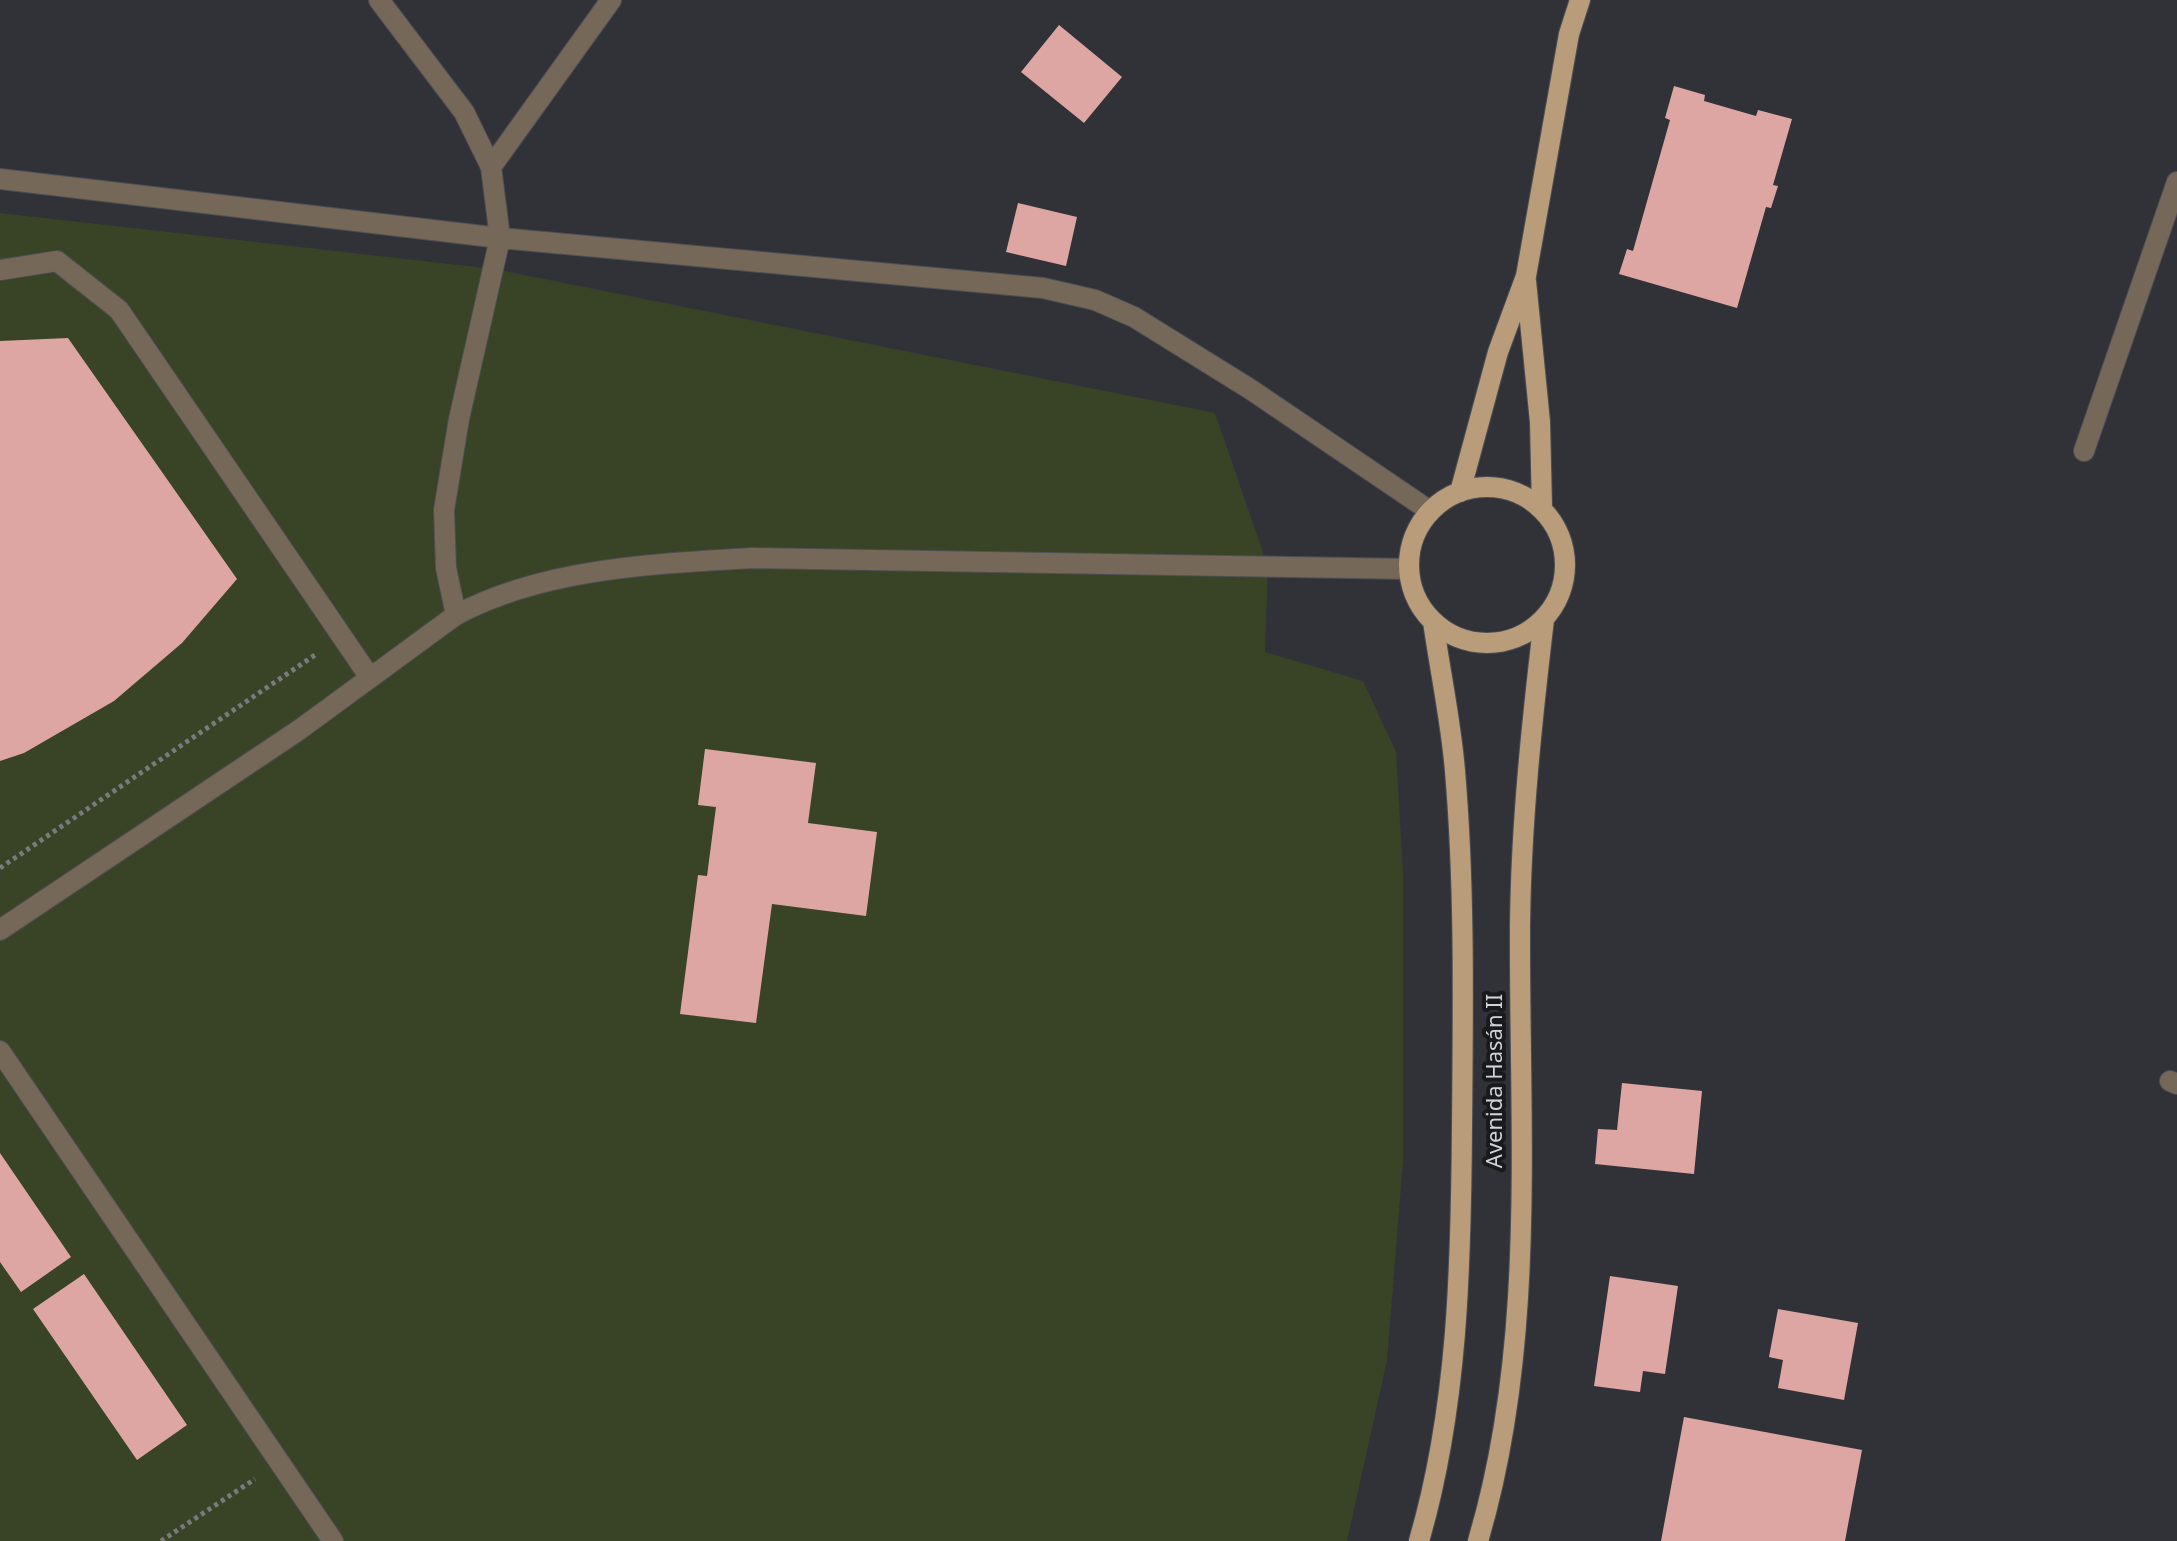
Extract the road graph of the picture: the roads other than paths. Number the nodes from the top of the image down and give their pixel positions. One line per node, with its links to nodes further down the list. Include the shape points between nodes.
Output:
1 (379, 0): 4 (street, via 464,112)
2 (611, 0): 4 (street)
3 (1580, 0): 9 (main road, via 1569,34)
4 (491, 167): 7 (street)
5 (0, 179): 7 (street)
6 (2177, 182): 10 (street)
7 (500, 238): 13 (street, via 1043,288 1095,300 1134,317 1250,389); 15 (street, via 445,499 446,568)
8 (0, 270): 18 (street, via 57,261 119,310)
9 (1526, 276): 11 (main road, via 1498,352); 12 (main road)
10 (2084, 451)
11 (1460, 492): 12 (main road, via 1477,487 1511,490); 13 (main road)
12 (1542, 508): 16 (main road, via 1561,537 1565,571 1562,589)
13 (1430, 511): 14 (main road, via 1412,541)
14 (1409, 569): 15 (street, via 752,558 575,576 483,600); 17 (main road, via 1413,593)
15 (456, 615): 18 (street)
16 (1544, 619): 17 (main road, via 1497,643 1462,639); 23 (main road, Avenida Hasán II, via 1527,762 1521,906 1517,1311 1506,1405)
17 (1433, 621): 22 (main road, Avenida Hasán II, via 1455,770 1461,1271 1448,1395)
18 (369, 676): 19 (street, via 299,730)
19 (0, 930)
20 (0, 1051): 21 (street)
21 (333, 1541)
22 (1419, 1541)
23 (1478, 1541)

